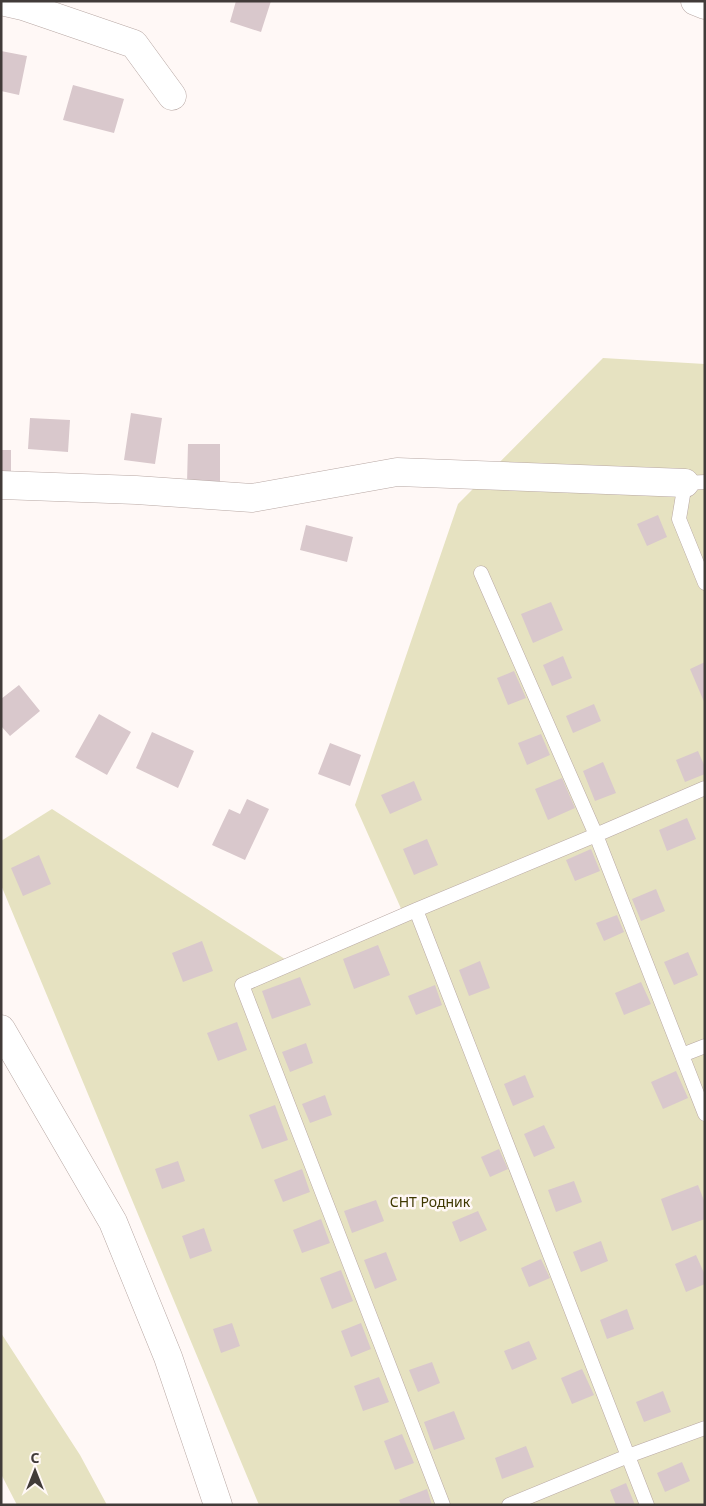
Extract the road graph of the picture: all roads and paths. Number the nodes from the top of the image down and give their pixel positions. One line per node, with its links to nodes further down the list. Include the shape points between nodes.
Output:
1 (1, 1): 4 (street, via 134,44)
2 (696, 1): 3 (street)
3 (705, 5)
4 (172, 96)
5 (695, 482): 6 (street, via 397,472 252,498); 8 (lane, via 679,519)
6 (1, 485)
7 (481, 573): 10 (lane)
8 (705, 583)
9 (705, 788): 10 (lane)
10 (596, 835): 11 (lane); 14 (lane)
11 (416, 910): 17 (lane); 19 (lane, via 242,985)
12 (1, 1029): 18 (street, via 113,1222 168,1357)
13 (705, 1046): 14 (lane)
14 (682, 1055): 15 (lane)
15 (705, 1114)
16 (705, 1428): 17 (lane)
17 (628, 1456): 20 (lane); 21 (lane)
18 (218, 1505)
19 (443, 1505)
20 (509, 1505)
21 (647, 1505)

